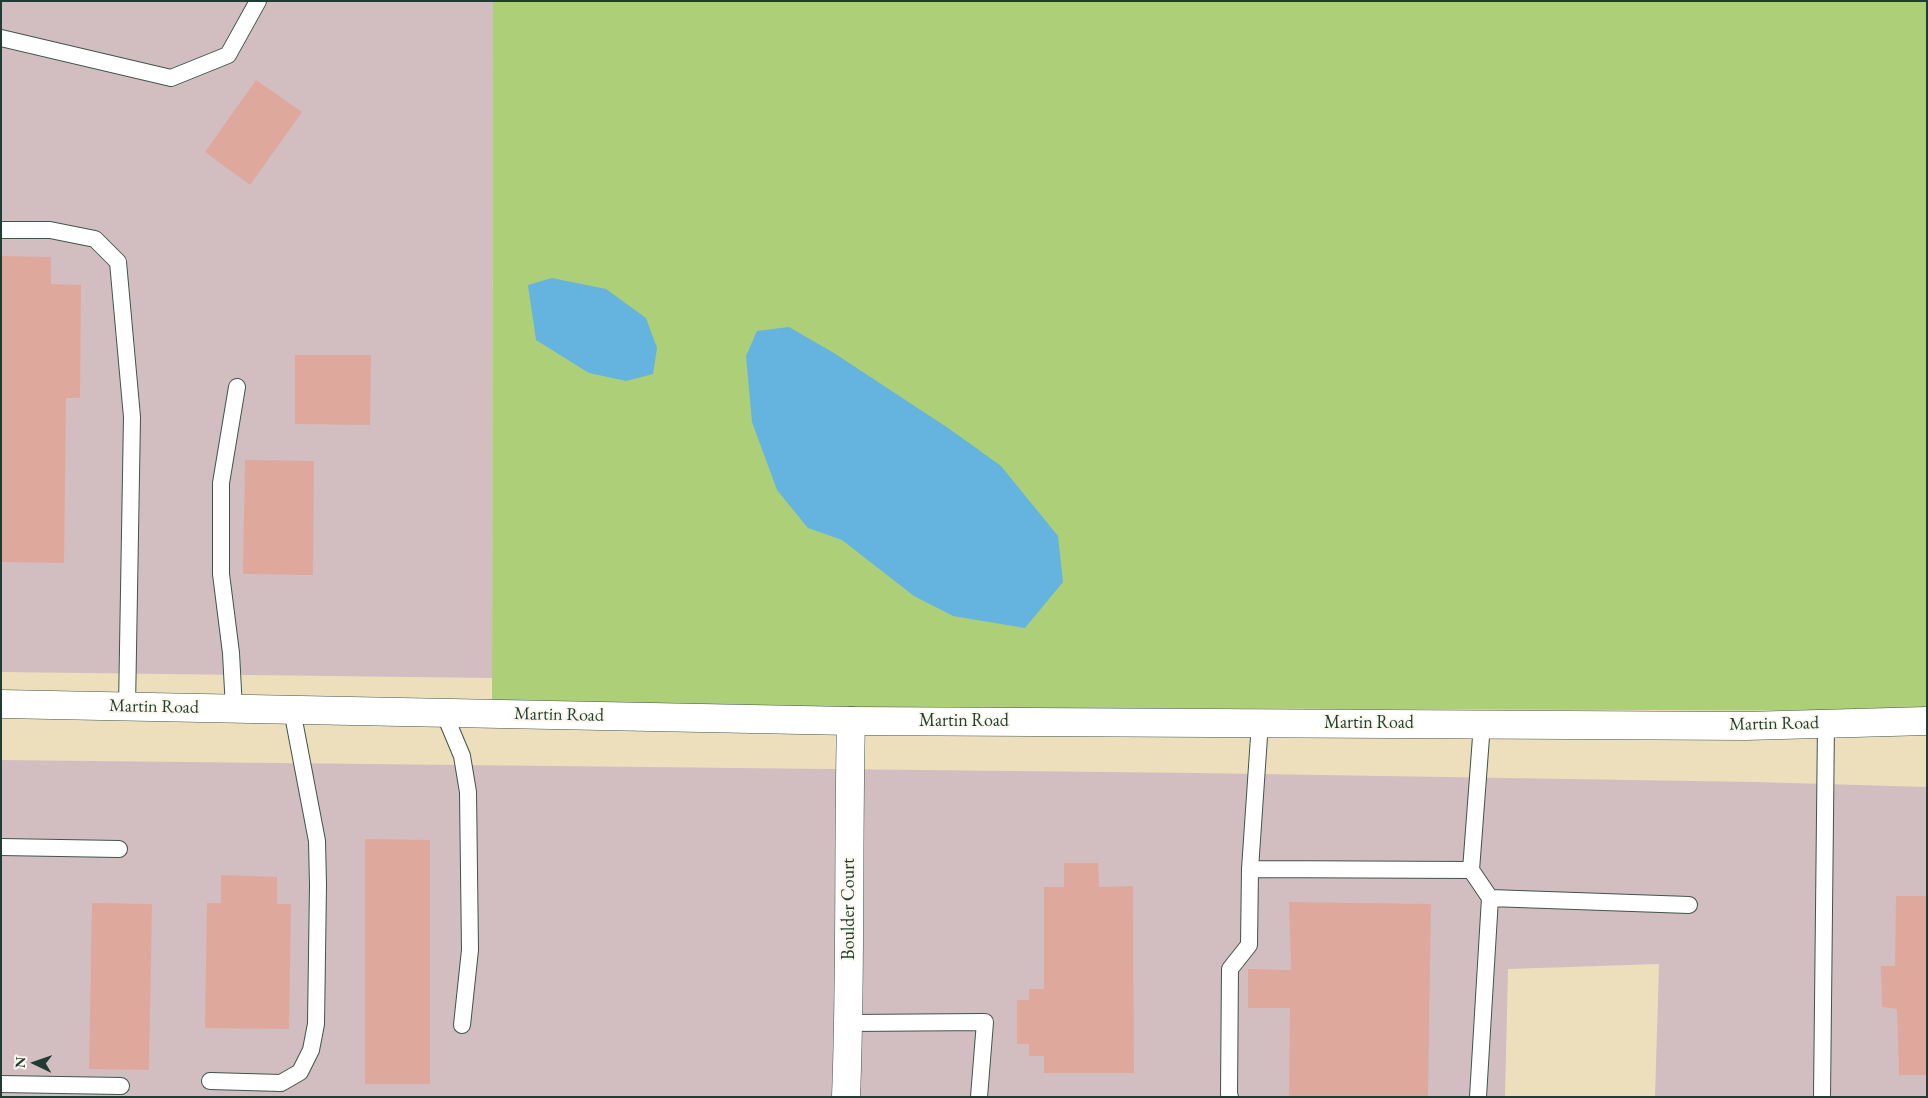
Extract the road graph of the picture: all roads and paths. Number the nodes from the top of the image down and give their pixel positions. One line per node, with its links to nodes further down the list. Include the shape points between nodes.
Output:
1 (258, 1): 2 (lane, via 228,55 171,78)
2 (1, 38)
3 (1, 230): 6 (lane, via 50,230 96,239 118,262 132,417)
4 (237, 387): 7 (lane, via 221,483 222,574)
5 (1, 704): 6 (main road, Martin Road)
6 (127, 707): 7 (main road, Martin Road)
7 (234, 709): 8 (main road, Martin Road)
8 (292, 710): 9 (main road, Martin Road); 23 (lane, via 317,841 316,1024 311,1050 300,1072 281,1083)
9 (444, 713): 10 (main road, Martin Road); 22 (lane, via 462,756 468,792 470,950)
10 (851, 720): 12 (main road, Martin Road); 21 (main road, Boulder Court)
11 (1927, 721): 13 (main road, Martin Road)
12 (1260, 722): 14 (main road, Martin Road); 17 (lane)
13 (1826, 723): 14 (main road, Martin Road, via 1746,726); 30 (lane)
14 (1482, 724): 18 (lane)
15 (1, 847): 16 (lane)
16 (119, 848)
17 (1250, 869): 18 (lane); 28 (lane, via 1249,945 1230,969)
18 (1471, 870): 19 (lane)
19 (1490, 898): 20 (lane); 29 (lane)
20 (1689, 905)
21 (849, 1023): 26 (main road, Boulder Court); 27 (lane, via 985,1022)
22 (462, 1025)
23 (210, 1081)
24 (1, 1084): 25 (lane)
25 (121, 1086)
26 (846, 1097)
27 (979, 1097)
28 (1230, 1097)
29 (1478, 1097)
30 (1822, 1097)

